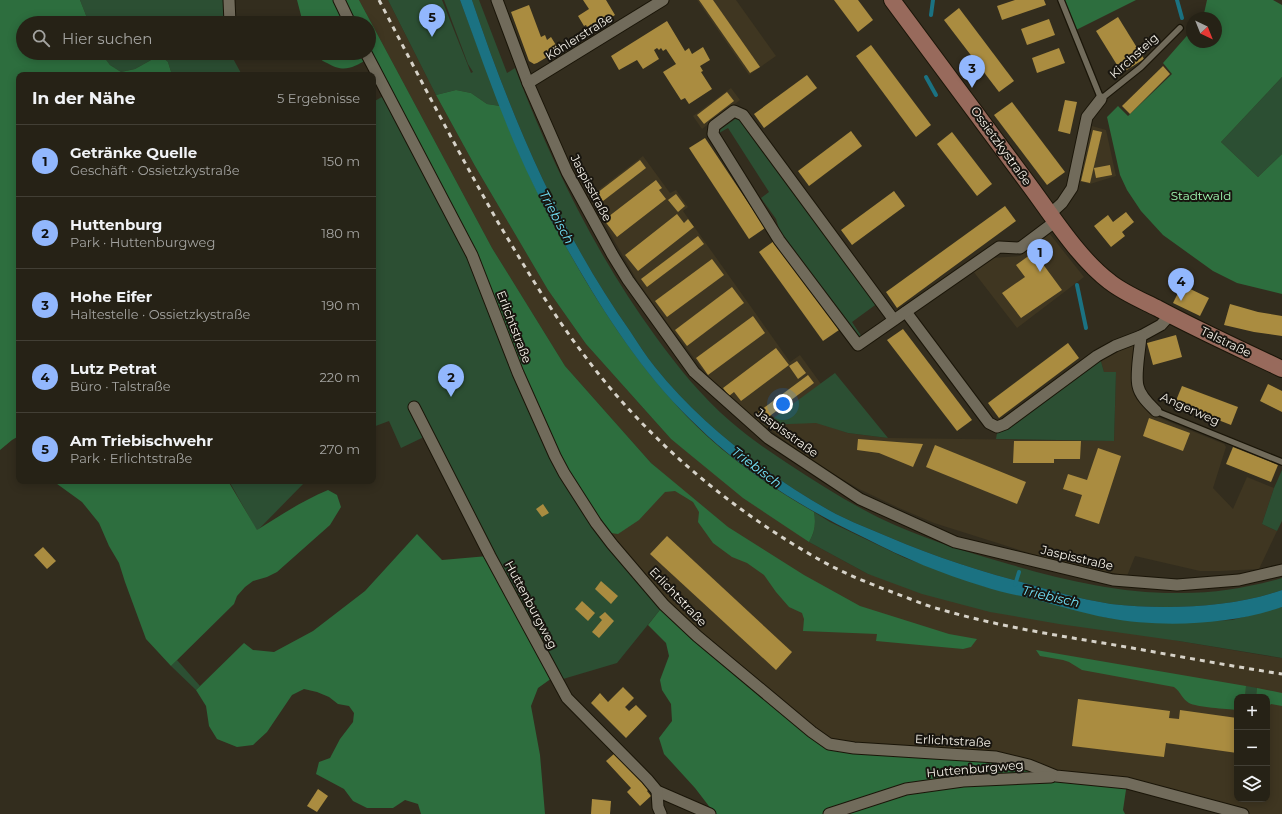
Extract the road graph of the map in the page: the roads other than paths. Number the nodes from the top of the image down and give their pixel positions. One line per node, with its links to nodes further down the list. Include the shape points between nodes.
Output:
1 (229, 0): 7 (street)
2 (339, 0): 8 (street)
3 (497, 0): 13 (street, Jaspisstraße)
4 (663, 0): 13 (street, Köhlerstraße)
5 (892, 0): 15 (main road, Ossietzkystraße)
6 (1061, 0): 14 (lane)
7 (230, 16)
8 (347, 16)
9 (1180, 28): 14 (lane, Kirchsteig, via 1141,67)
10 (370, 60): 11 (street, Erlichtstraße)
11 (376, 72)
12 (376, 72): 26 (street, Erlichtstraße, via 472,255 518,373 564,473 596,523 664,605 697,636 829,744 854,748 996,757 1029,765)
13 (528, 83): 25 (street, Jaspisstraße, via 567,172 612,254 631,285 694,372 757,430 860,499 955,542 1113,580 1178,585 1239,580)
14 (1101, 99): 15 (street, via 1087,117 1072,188)
15 (1053, 218): 16 (main road, Ossietzkystraße); 17 (street, via 1020,248 999,247)
16 (1097, 271): 18 (main road, Talstraße, via 1126,292)
17 (906, 312): 19 (street); 20 (street, via 989,423 997,427 1098,356)
18 (1170, 315): 20 (street, via 1161,325); 21 (main road, Talstraße)
19 (894, 320): 19 (street, via 858,345 779,240 713,134 714,126 734,112 743,115)
20 (1141, 336): 23 (street, Angerweg, via 1138,386 1142,396)
21 (1282, 368)
22 (414, 407): 27 (street, Huttenburgweg, via 490,556 567,698)
23 (1156, 411): 24 (lane, Angerweg)
24 (1282, 462)
25 (1282, 570)
26 (1056, 776): 30 (street, Huttenburgweg, via 963,781 906,789); 31 (street, Erlichtstraße, via 1127,783)
27 (658, 791): 28 (street, via 658,807); 29 (street, Huttenburgweg)
28 (661, 814)
29 (710, 814)
30 (829, 814)
31 (1244, 814)

